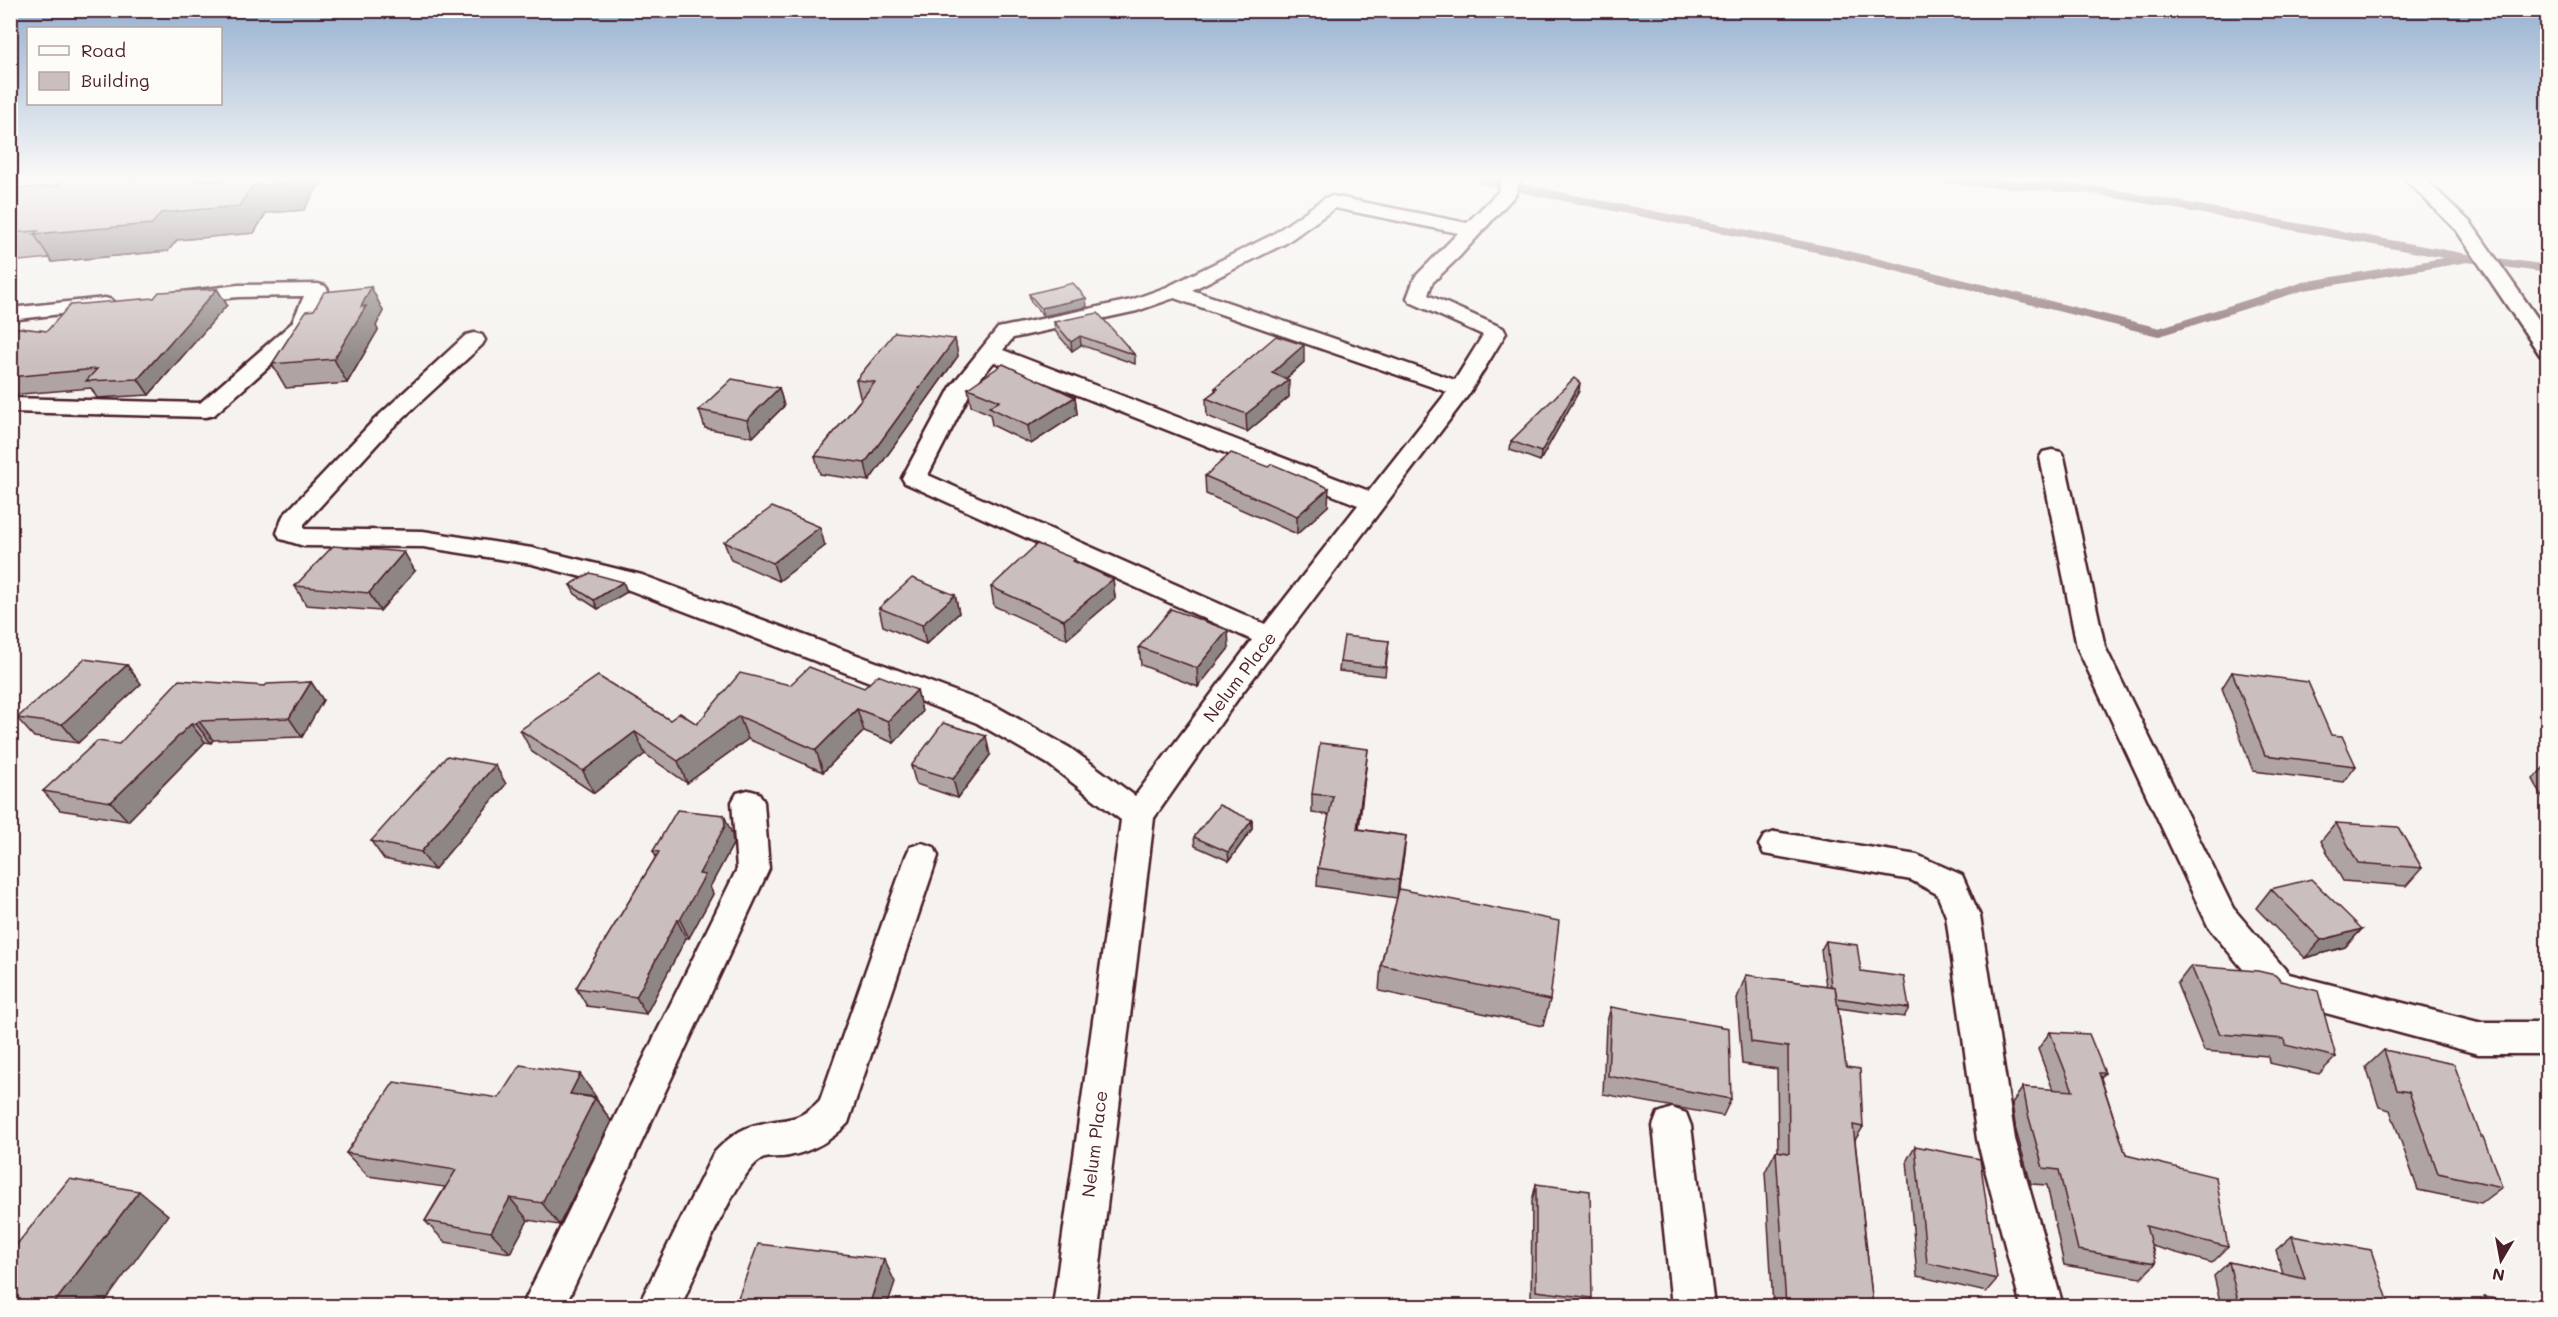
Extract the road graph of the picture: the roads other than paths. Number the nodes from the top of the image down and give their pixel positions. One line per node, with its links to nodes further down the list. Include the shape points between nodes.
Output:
1 (1274, 241): 4 (street)
2 (1462, 241): 11 (street, Nelum Place, via 1422,281 1417,298 1495,333)
3 (2474, 241): 9 (street)
4 (1174, 291): 10 (street, via 1137,305 1006,333); 11 (street)
5 (159, 299): 12 (street, via 238,291 318,290 301,326 206,410)
6 (124, 302): 7 (street)
7 (10, 314)
8 (474, 340): 17 (street, via 383,424 292,522 290,533 304,538 423,539 532,556 632,581 987,715 1059,756)
9 (2547, 350)
10 (990, 353): 14 (street); 15 (street, via 963,384 914,478)
11 (1461, 388): 14 (street, Nelum Place)
12 (10, 405)
13 (2052, 457): 20 (street, via 2091,647 2221,918 2278,986 2478,1038)
14 (1373, 502): 15 (street, Nelum Place)
15 (1269, 637): 17 (street, Nelum Place)
16 (748, 802): 22 (street, via 753,868)
17 (1138, 815): 24 (street, Nelum Place)
18 (1775, 845): 26 (street, via 1917,868 1950,885 1964,916 1996,1139)
19 (922, 856): 23 (street, via 835,1111 818,1128 801,1136 762,1139 740,1150 727,1167)
20 (2547, 1038)
21 (1672, 1126): 25 (street)
22 (543, 1306)
23 (659, 1306)
24 (1074, 1306)
25 (1693, 1306)
26 (2042, 1306)

